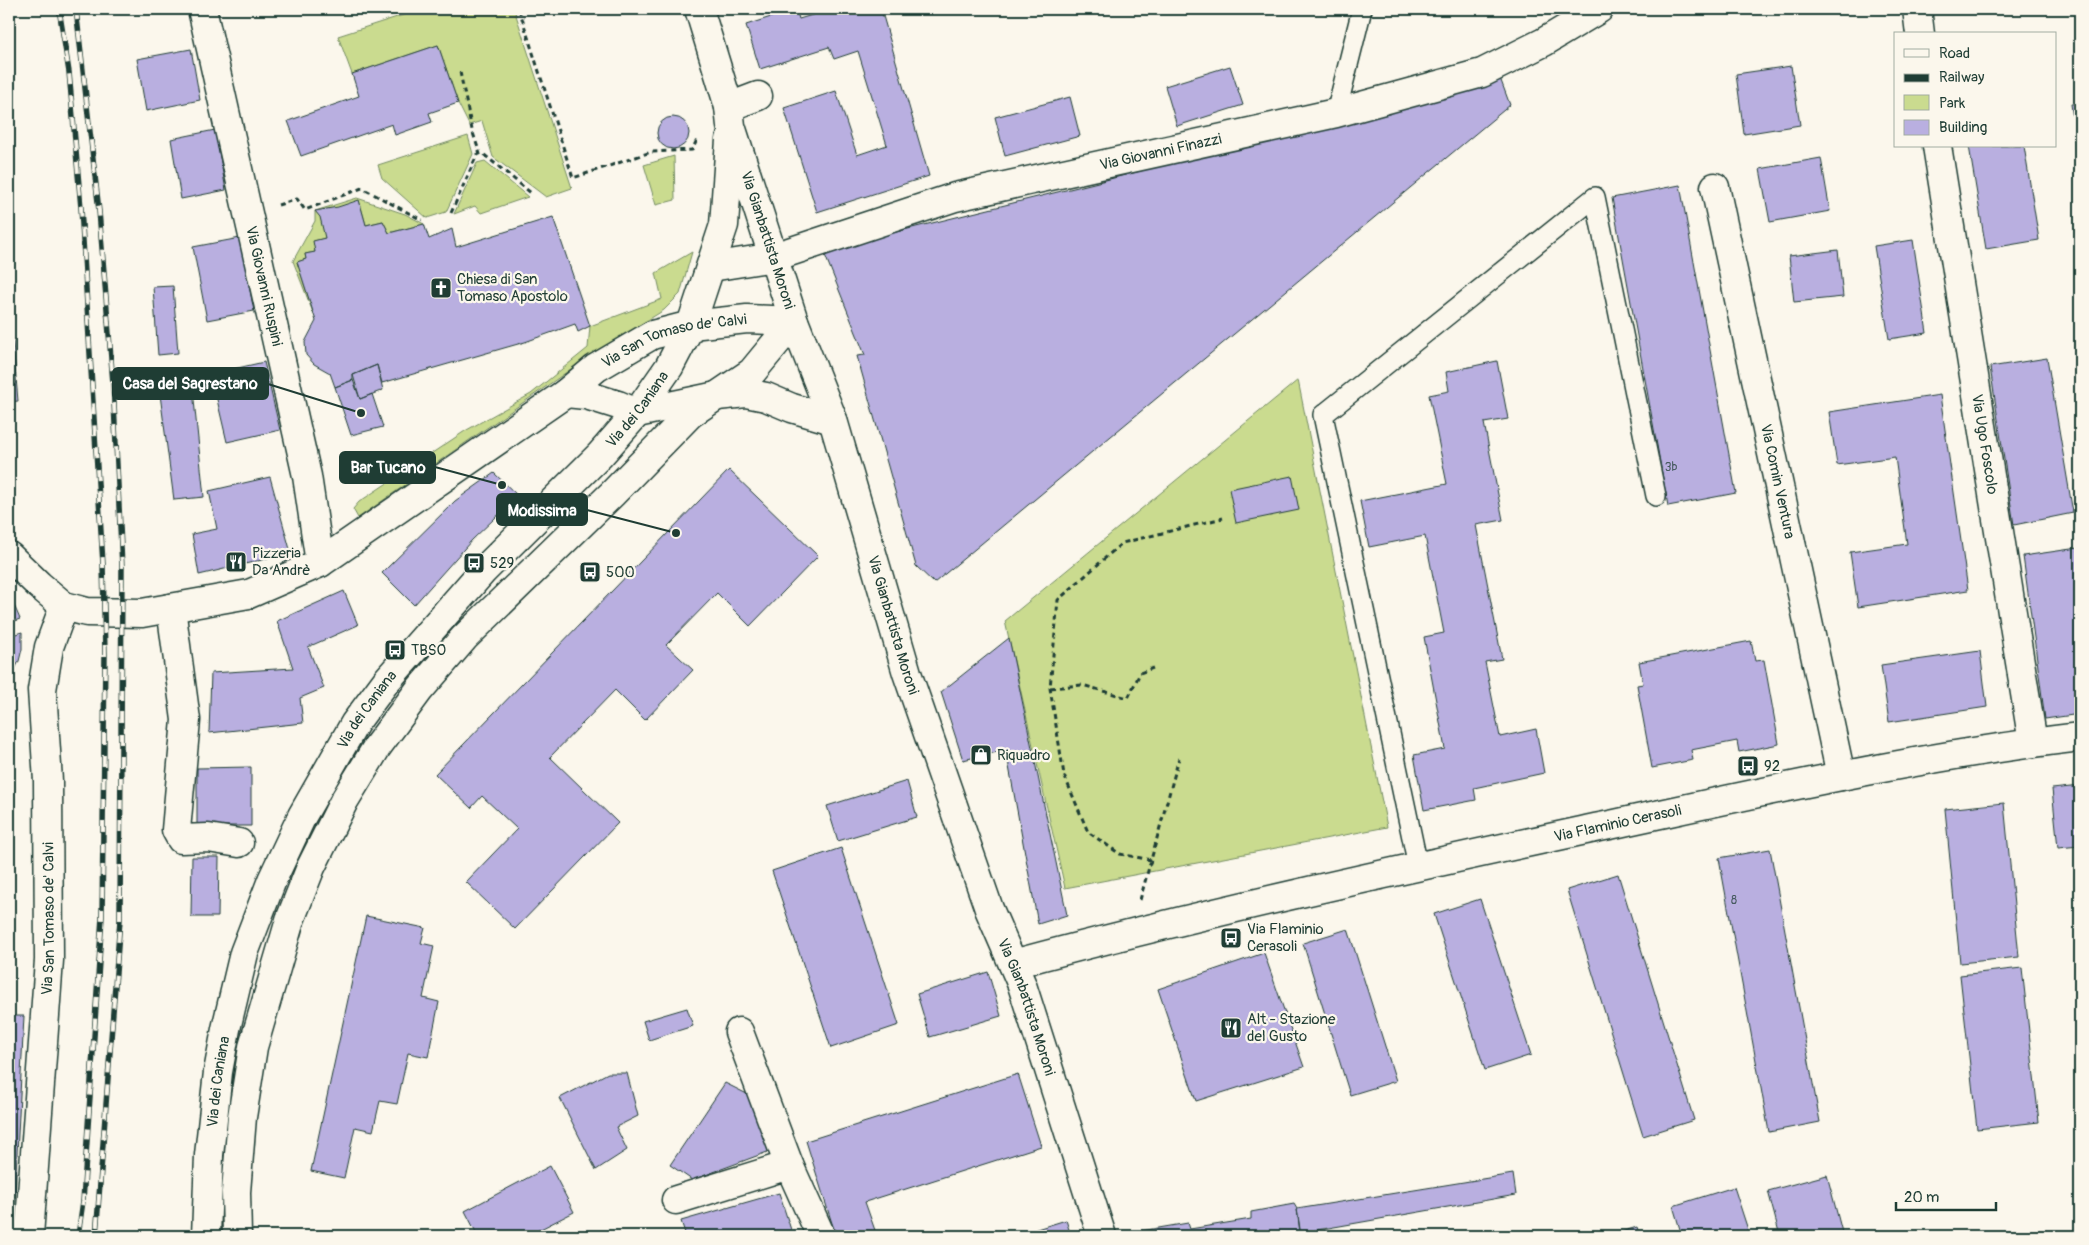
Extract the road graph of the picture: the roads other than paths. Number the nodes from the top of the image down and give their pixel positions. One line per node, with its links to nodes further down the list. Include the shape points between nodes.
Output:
1 (202, 9): 22 (street, Via Giovanni Ruspini, via 307,476)
2 (699, 9): 9 (street, Via Gianbattista Moroni)
3 (1362, 9): 8 (lane)
4 (1599, 9): 8 (street, Via Giovanni Finazzi, via 1544,42 1482,73)
5 (1917, 9): 6 (street)
6 (1920, 32)
7 (758, 96): 9 (street)
8 (1336, 113): 12 (street, Via Giovanni Finazzi, via 955,197)
9 (730, 117): 12 (street, Via Gianbattista Moroni); 13 (street, Via dei Caniana, via 724,225)
10 (1937, 148): 26 (street, Via Ugo Foscolo)
11 (1715, 187): 27 (street, Via Comin Ventura)
12 (774, 258): 13 (street, Via Giovanni Finazzi); 14 (street, Via Gianbattista Moroni)
13 (711, 267): 15 (street, Via dei Caniana)
14 (794, 321): 15 (street, Via San Tomaso de' Calvi, via 747,319); 17 (street, Via dei Caniana, via 752,372); 19 (street, Via Gianbattista Moroni)
15 (691, 325): 16 (street, Via San Tomaso de' Calvi, via 652,335 596,368); 18 (street, Via dei Caniana, via 669,367)
16 (566, 393): 18 (street, via 586,395); 22 (street, Via San Tomaso de' Calvi)
17 (717, 396): 18 (street); 19 (street, Via dei Caniana, via 746,393 766,397); 36 (street, Via dei Caniana, via 690,414 464,638 388,732 344,801 311,867 290,920 253,1047 242,1117 236,1192)
18 (637, 413): 35 (street, Via dei Caniana, via 600,455 483,571 388,680 355,723 302,816 244,952 226,1029 209,1155)
19 (833, 420): 30 (street, Via Gianbattista Moroni, via 906,672 989,909)
20 (1656, 496): 29 (lane, via 1595,197 1323,415)
21 (9, 556): 23 (street, Via San Tomaso de' Calvi, via 38,586)
22 (320, 563): 24 (street, Via San Tomaso de' Calvi, via 249,594)
23 (64, 606): 24 (street, Via San Tomaso de' Calvi, via 87,612 142,613); 34 (street, Via San Tomaso de' Calvi, via 49,647 42,690 48,781 49,960)
24 (171, 608): 28 (street, via 186,720 176,830 181,839 208,838)
25 (2080, 737): 26 (street, Via Flaminio Cerasoli)
26 (2033, 743): 27 (street, Via Flaminio Cerasoli)
27 (1841, 776): 29 (street, Via Flaminio Cerasoli)
28 (239, 843)
29 (1418, 866): 30 (street, Via Flaminio Cerasoli, via 1131,932)
30 (1013, 964): 38 (street, Via Gianbattista Moroni)
31 (738, 1032): 32 (street)
32 (789, 1165): 33 (street); 37 (street)
33 (676, 1200)
34 (29, 1236)
35 (206, 1236)
36 (237, 1236)
37 (821, 1236)
38 (1102, 1236)

